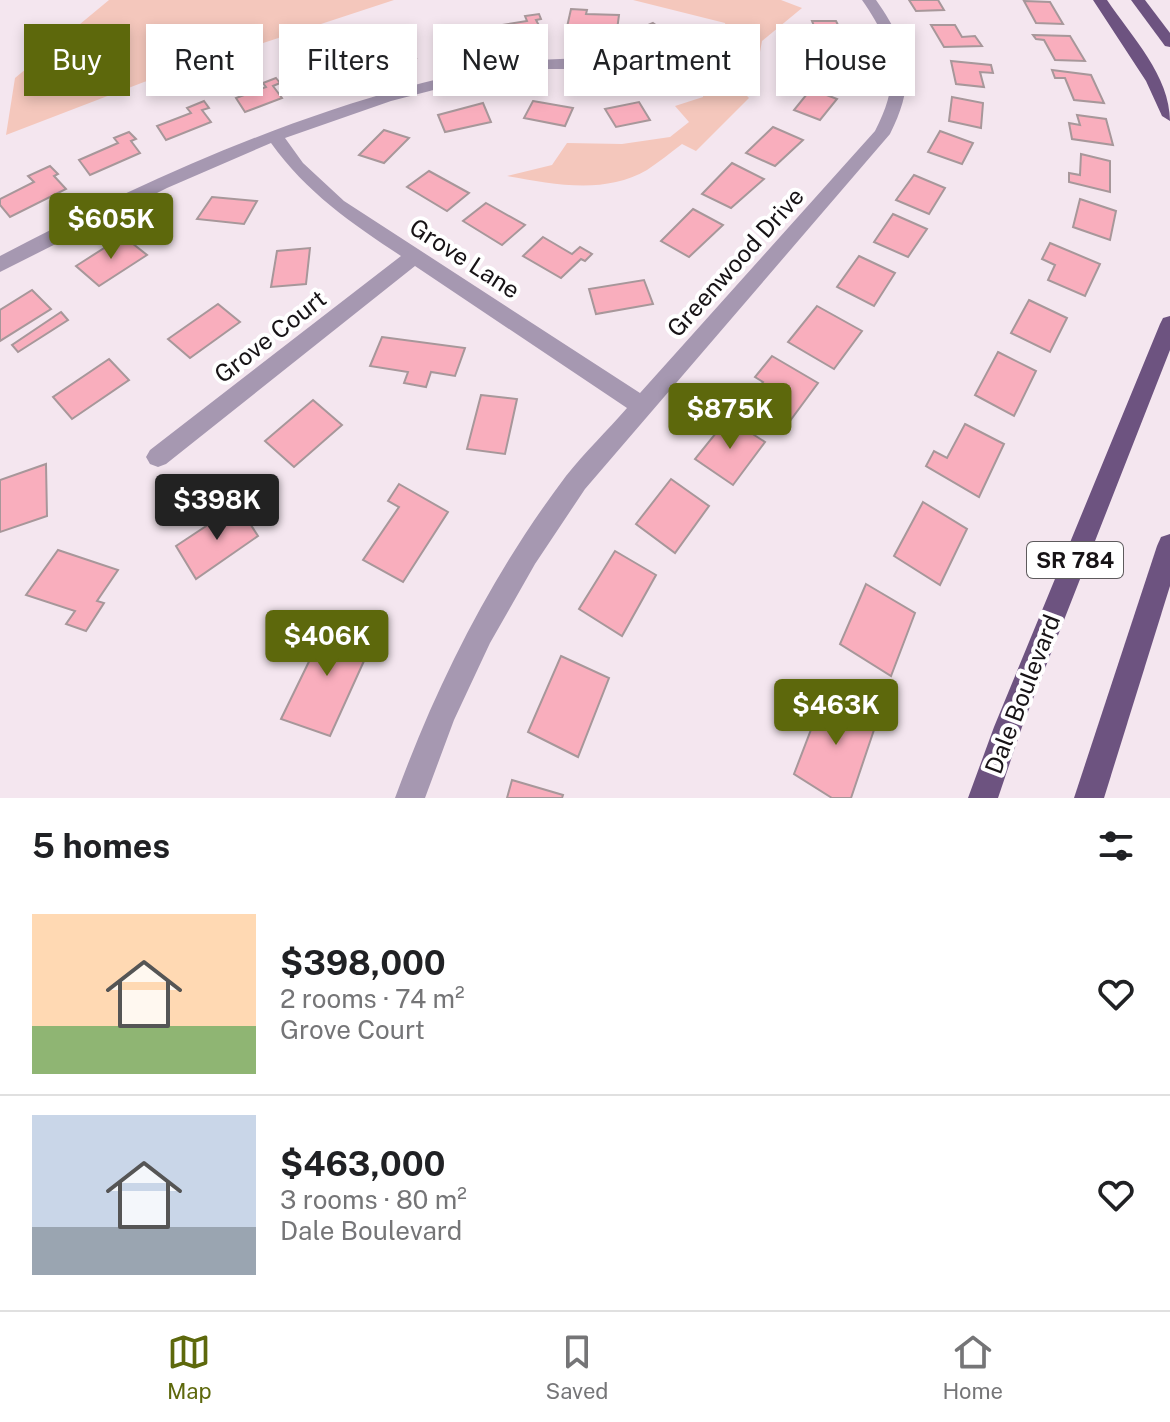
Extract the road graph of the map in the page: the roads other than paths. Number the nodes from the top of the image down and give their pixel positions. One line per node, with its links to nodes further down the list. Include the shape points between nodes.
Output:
1 (869, 0): 11 (street, Greenwood Drive, via 899,54 901,75 893,115 882,134)
2 (1100, 0): 6 (main road, via 1154,81)
3 (1138, 0): 4 (main road)
4 (1170, 43)
5 (564, 65): 7 (street, via 533,64 467,77)
6 (1170, 116)
7 (275, 136): 8 (street, Grove Lane, via 316,187); 9 (street, via 122,201)
8 (414, 256): 11 (street, Grove Lane); 12 (street, Grove Court)
9 (0, 265)
10 (1170, 324): 15 (main road, Dale Boulevard / SR 784)
11 (642, 406): 14 (street, Greenwood Drive, via 534,538 494,605 423,758)
12 (158, 457)
13 (1170, 546): 16 (main road, SR 784)
14 (410, 798)
15 (983, 798)
16 (1089, 798)

